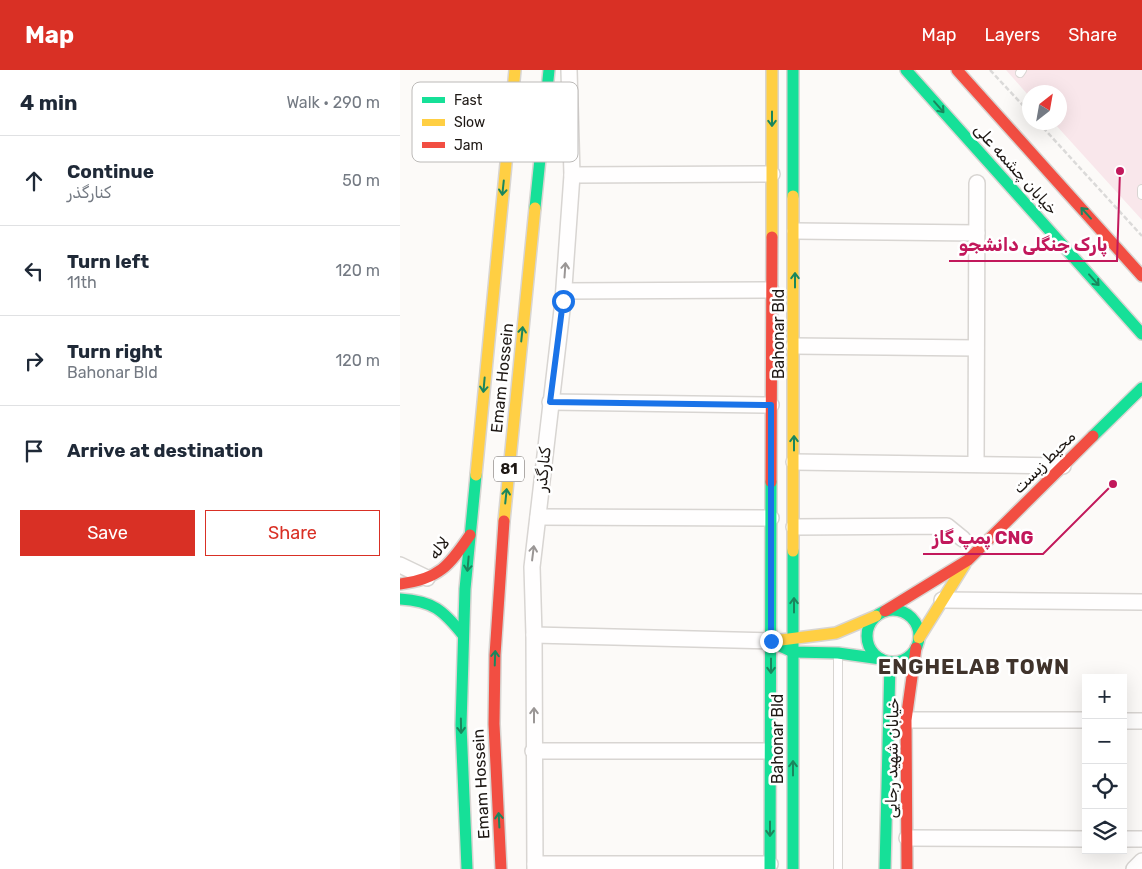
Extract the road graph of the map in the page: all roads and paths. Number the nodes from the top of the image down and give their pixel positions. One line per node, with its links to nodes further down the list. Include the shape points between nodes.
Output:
1 (772, 70): 11 (street, Bahonar Bld, one-way to 11)
2 (793, 70): 16 (street, Bahonar Bld)
3 (906, 70): 22 (street, خیابان چشمه علی, one-way to 22)
4 (956, 70): 19 (street, خیابان چشمه علی, one-way to 4)
5 (990, 70): 6 (path)
6 (1022, 104)
7 (1045, 130): 18 (path)
8 (506, 162): 34 (street, Emam Hossein / 81, one-way to 34)
9 (540, 162): 67 (street, Emam Hossein / 81, one-way to 9, via 494,724 495,655 504,524)
10 (572, 162): 12 (street, کنارگذر)
11 (772, 174): 12 (street); 20 (street, Bahonar Bld)
12 (572, 175): 21 (street, کنارگذر, one-way to 12)
13 (977, 184): 17 (street)
14 (1142, 189): 15 (lane)
15 (1142, 195)
16 (795, 231): 17 (street); 23 (street, Bahonar Bld, one-way to 16)
17 (977, 233): 24 (street)
18 (1142, 236)
19 (1142, 276)
20 (772, 290): 21 (street); 27 (street, Bahonar Bld)
21 (564, 291): 26 (street, کنارگذر)
22 (1142, 334)
23 (794, 346): 24 (street); 28 (street, Bahonar Bld, one-way to 23)
24 (976, 348): 29 (street)
25 (1142, 388): 30 (street, محیط زیست)
26 (550, 402): 27 (street); 31 (street, کنارگذر)
27 (771, 405): 32 (street, Bahonar Bld)
28 (794, 462): 29 (street); 33 (street, Bahonar Bld)
29 (976, 464): 30 (street)
30 (1063, 466): 36 (street, محیط زیست)
31 (538, 517): 32 (street); 46 (street, کنارگذر, one-way to 31, via 532,567)
32 (771, 518): 48 (street, Bahonar Bld)
33 (794, 527): 35 (street, via 947,526); 47 (street, Bahonar Bld, one-way to 33)
34 (470, 535): 38 (street, لاله, via 442,573); 45 (street, Emam Hossein / 81, one-way to 45)
35 (963, 540)
36 (968, 560): 42 (street, محیط زیست); 44 (street, محیط زیست)
37 (400, 565): 38 (street)
38 (427, 578): 39 (street, لاله); 41 (street, via 431,590)
39 (400, 584)
40 (400, 599): 41 (street)
41 (423, 600): 45 (street, via 448,616)
42 (942, 600): 43 (street); 49 (street, محیط زیست)
43 (1142, 602)
44 (880, 613): 47 (street, محیط زیست, via 836,633); 49 (street, via 904,612 918,628); 52 (street, via 869,624 867,638 873,652)
45 (463, 635): 66 (street, Emam Hossein / 81, one-way to 66, via 461,726)
46 (534, 635): 48 (street); 57 (street, کنارگذر, one-way to 46)
47 (794, 639): 48 (street, محیط زیست); 50 (street, Bahonar Bld)
48 (771, 641): 50 (street); 58 (street, Bahonar Bld, one-way to 58)
49 (917, 643): 52 (street, via 910,655 901,660); 53 (street, خیابان شهید رجایی)
50 (793, 652): 51 (street); 68 (street, Bahonar Bld, one-way to 50)
51 (838, 653): 52 (street); 69 (lane)
52 (886, 660): 70 (street, خیابان شهید رجایی)
53 (906, 720): 54 (street); 59 (street, خیابان شهید رجایی)
54 (1082, 720)
55 (1127, 720): 56 (street)
56 (1142, 720)
57 (533, 751): 58 (street); 65 (street, کنارگذر)
58 (770, 751): 64 (street, Bahonar Bld, one-way to 64)
59 (907, 838): 60 (street); 71 (street, خیابان شهید رجایی)
60 (1082, 839)
61 (1127, 839): 62 (street)
62 (1142, 839)
63 (1142, 861): 72 (street)
64 (770, 866): 65 (street)
65 (535, 867)
66 (467, 869)
67 (501, 869)
68 (793, 869)
69 (838, 869)
70 (885, 869)
71 (907, 869)
72 (1134, 869)

